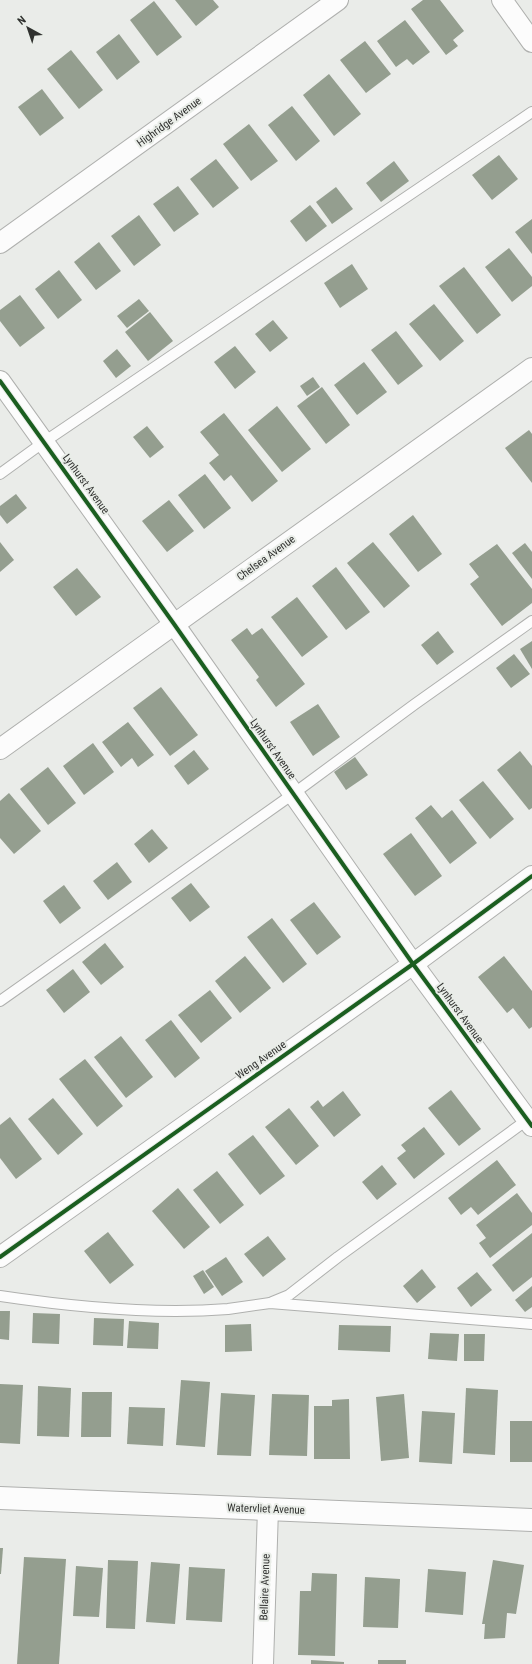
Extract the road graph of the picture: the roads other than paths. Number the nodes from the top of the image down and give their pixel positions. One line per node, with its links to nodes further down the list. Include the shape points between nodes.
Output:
1 (338, 0): 5 (street, Highridge Avenue)
2 (502, 0): 3 (street)
3 (532, 42)
4 (532, 112): 8 (lane)
5 (0, 243)
6 (532, 368): 11 (street, Chelsea Avenue)
7 (0, 381): 8 (street, Lynhurst Avenue)
8 (44, 442): 9 (lane); 11 (street, Lynhurst Avenue)
9 (0, 474)
10 (532, 621): 13 (lane)
11 (174, 624): 12 (street, Chelsea Avenue); 13 (street, Lynhurst Avenue)
12 (0, 749)
13 (293, 794): 15 (street, Lynhurst Avenue); 16 (lane)
14 (532, 876): 15 (street, Weng Avenue)
15 (413, 964): 17 (street, Lynhurst Avenue); 18 (street, Weng Avenue)
16 (0, 1001)
17 (530, 1123): 20 (lane, via 338,1257 289,1295)
18 (0, 1257)
19 (0, 1296): 20 (lane, via 37,1302 135,1309 228,1308)
20 (270, 1303): 21 (lane)
21 (532, 1324)
22 (0, 1498): 23 (street, Watervliet Avenue)
23 (268, 1509): 24 (street, Watervliet Avenue); 25 (street, Bellaire Avenue)
24 (532, 1520)
25 (263, 1664)

